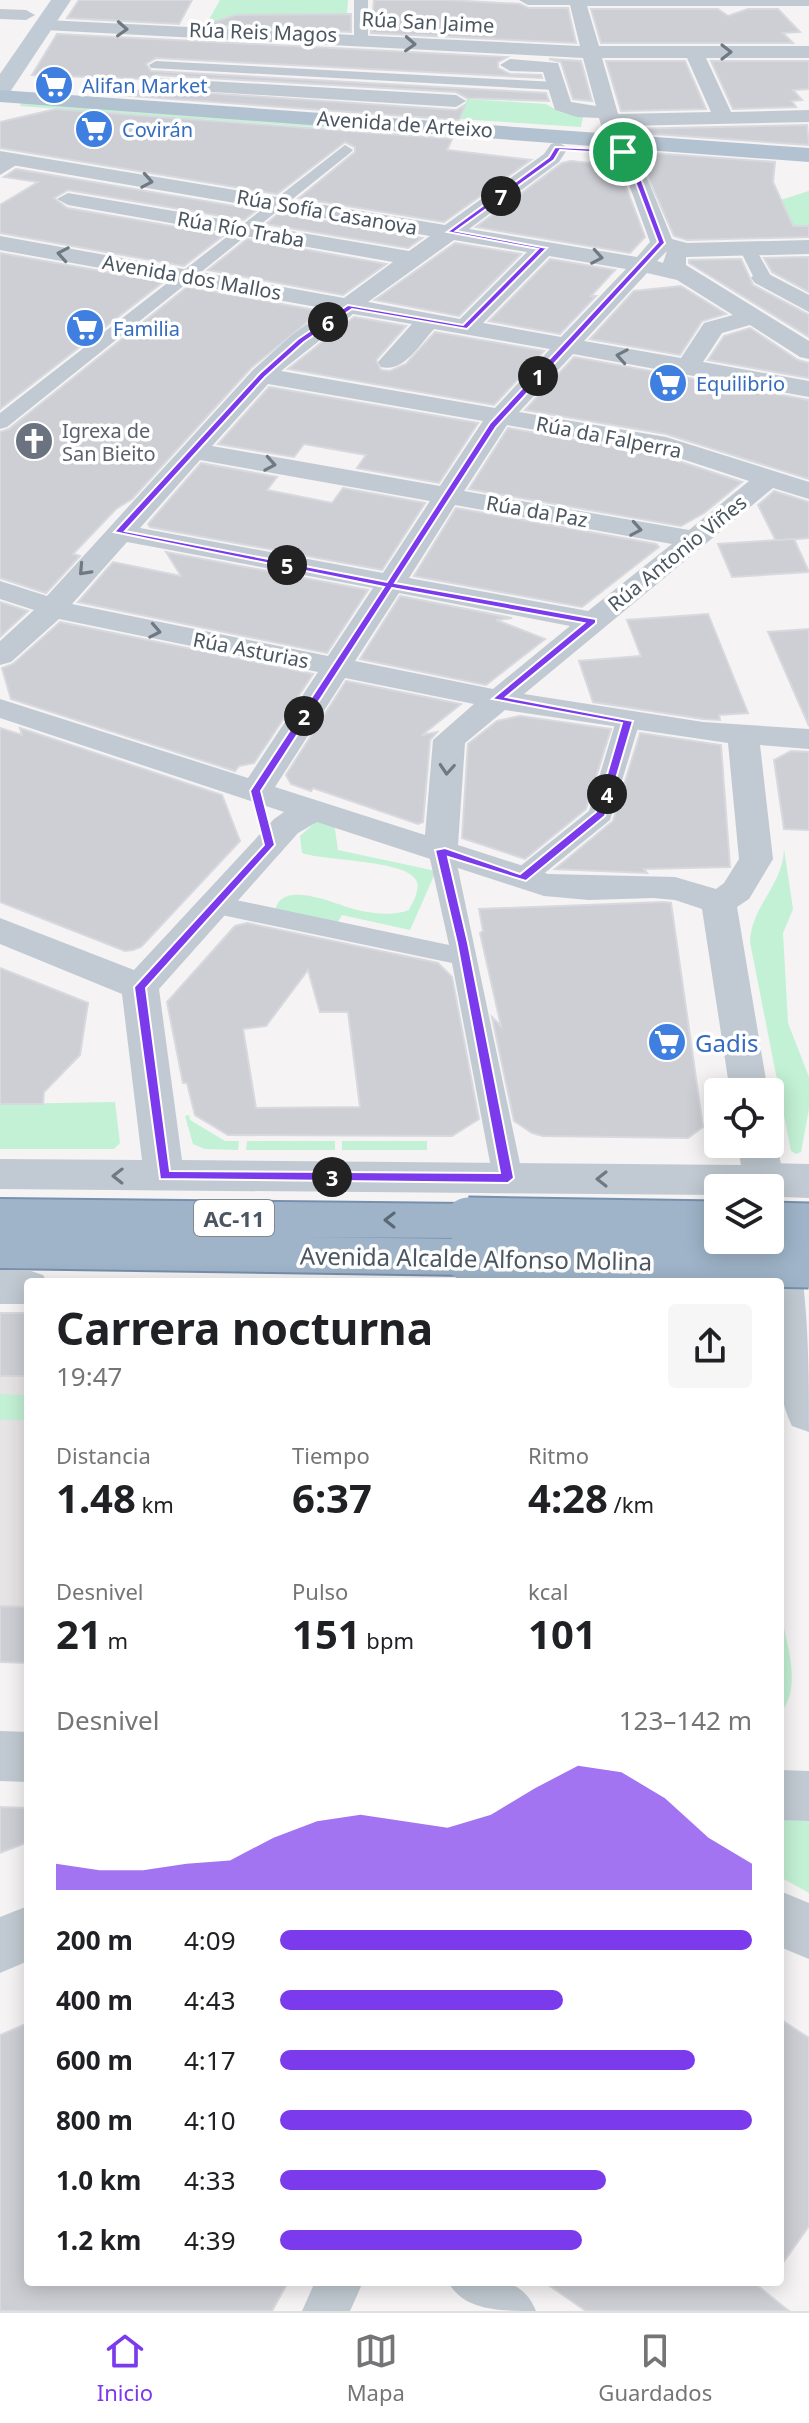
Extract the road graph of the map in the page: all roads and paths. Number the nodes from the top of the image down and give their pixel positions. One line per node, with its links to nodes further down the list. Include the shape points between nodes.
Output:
1 (61, 0): 9 (main road)
2 (361, 0): 18 (street)
3 (528, 0): 4 (street)
4 (577, 1): 8 (street); 14 (street, via 590,26)
5 (721, 1): 7 (street); 8 (street)
6 (809, 1): 7 (street)
7 (747, 6)
8 (686, 8)
9 (36, 13): 10 (street, Rúa San Jaime); 11 (street, Rúa San Jaime, one-way to 11); 13 (main road); 19 (main road)
10 (0, 14)
11 (187, 27): 18 (street, Rúa San Jaime); 18 (street, via 155,74)
12 (759, 36): 17 (street)
13 (9, 38)
14 (591, 52): 15 (street, Rúa San Jaime); 18 (street, Rúa San Jaime, one-way to 14); 25 (street)
15 (694, 52): 17 (street, Rúa San Jaime, one-way to 17); 23 (street)
16 (809, 52): 17 (street, Rúa San Jaime)
17 (780, 59)
18 (363, 68): 20 (street); 24 (street); 25 (street, Rúa Reis Magos, via 553,77 558,103)
19 (0, 93): 24 (main road, Avenida de Arteixo)
20 (456, 101)
21 (0, 109): 26 (main road, Avenida de Arteixo)
22 (809, 116): 23 (street)
23 (723, 117): 25 (street)
24 (354, 120): 25 (main road, Avenida de Arteixo)
25 (613, 131): 26 (main road, Avenida de Arteixo); 28 (main road, Avenida de Arteixo); 30 (main road, Avenida de Arteixo); 37 (street)
26 (558, 148): 35 (street, via 552,158)
27 (345, 150): 32 (street)
28 (809, 155)
29 (5, 162): 31 (street, Rúa Sofía Casanova)
30 (809, 163)
31 (102, 174): 32 (street, Rúa Sofía Casanova, one-way to 32); 34 (street, Rúa Río Traba, via 62,204)
32 (277, 203): 34 (street); 35 (street, Rúa Sofía Casanova)
33 (30, 228): 36 (street)
34 (244, 229): 41 (street, Rúa Río Traba); 44 (street)
35 (450, 232): 39 (street, Rúa Sofía Casanova); 41 (street)
36 (3, 246): 44 (street, Avenida dos Mallos, one-way to 36)
37 (674, 246): 40 (street); 42 (street); 43 (street, via 674,267)
38 (809, 247): 40 (street)
39 (544, 248): 42 (street, Rúa Sofía Casanova, one-way to 42); 52 (street)
40 (747, 248): 46 (street)
41 (414, 259): 49 (street)
42 (639, 264): 43 (street, Rúa Sofía Casanova); 47 (street)
43 (686, 275): 47 (street); 50 (street, Rúa Sofía Casanova)
44 (186, 276): 49 (street, Avenida dos Mallos); 60 (street)
45 (809, 277): 46 (street)
46 (763, 278): 48 (street)
47 (620, 286): 53 (street)
48 (809, 305)
49 (351, 307): 51 (street, Avenida dos Mallos); 57 (street, via 301,340)
50 (753, 317): 54 (street, Rúa Sofía Casanova); 56 (street, via 713,328)
51 (428, 321): 52 (street, Avenida dos Mallos); 55 (street)
52 (465, 327): 53 (street, Avenida dos Mallos)
53 (566, 346): 56 (street, Avenida dos Mallos, one-way to 53); 59 (street)
54 (809, 352)
55 (390, 362)
56 (687, 368): 58 (street, Avenida dos Mallos)
57 (262, 375): 59 (street, Rúa da Falperra); 61 (street)
58 (809, 389)
59 (499, 417): 62 (street, Rúa da Falperra, via 666,445); 64 (street)
60 (0, 423)
61 (193, 451): 64 (street, Rúa da Paz, one-way to 64); 65 (street)
62 (768, 479): 63 (street, Rúa da Falperra); 66 (street, Rúa Antonio Viñes)
63 (809, 491)
64 (446, 495): 66 (street, Rúa da Paz, one-way to 66); 67 (street)
65 (119, 532): 67 (street); 69 (street, one-way to 69)
66 (693, 539): 70 (street, Rúa Antonio Viñes)
67 (390, 585): 70 (street); 72 (street)
68 (0, 590): 69 (street, Rúa Asturias)
69 (52, 606): 71 (street); 72 (street, Rúa Asturias, one-way to 72)
70 (592, 621): 73 (street, Rúa Antonio Viñes)
71 (0, 656)
72 (337, 667): 73 (street, Rúa Asturias); 78 (street)
73 (497, 699): 75 (street, Rúa Asturias); 81 (street, Rúa Antonio Viñes, one-way to 81, via 449,740)
74 (0, 708): 78 (street)
75 (628, 721): 76 (street, Rúa Asturias); 82 (street, via 601,814)
76 (743, 736): 77 (street, Rúa Asturias); 83 (street, via 756,859 737,891)
77 (809, 739)
78 (256, 791): 79 (street); 80 (street)
79 (318, 811): 80 (street, via 286,826); 81 (street)
80 (269, 845): 84 (street)
81 (441, 850): 82 (street); 86 (street)
82 (522, 878): 83 (street, via 563,888 656,886 697,891)
83 (719, 903): 88 (street)
84 (217, 905): 86 (street); 87 (street)
85 (0, 930): 87 (street)
86 (465, 957): 91 (street)
87 (140, 987): 90 (street)
88 (747, 1078)
89 (0, 1174): 90 (street, one-way to 89)
90 (164, 1176): 91 (street)
91 (508, 1178): 92 (street, one-way to 91)
92 (642, 1179): 93 (street); 104 (street, via 678,1200 696,1219 705,1242)
93 (704, 1180)
94 (784, 1181): 95 (street)
95 (809, 1181)
96 (0, 1216): 100 (highway, Avenida Alcalde Alfonso Molina / AC-11, one-way to 96)
97 (704, 1226): 100 (highway, Avenida Alcalde Alfonso Molina / AC-11, bridge)
98 (784, 1226): 99 (highway, bridge)
99 (809, 1227)
100 (467, 1239): 101 (highway, Avenida Alcalde Alfonso Molina / AC-11); 103 (highway, Avenida Alcalde Alfonso Molina / AC-11, bridge)
101 (0, 1250)
102 (776, 1254): 105 (street)
103 (809, 1264)
104 (699, 1278)
105 (779, 1278)
106 (0, 1287): 107 (street)
107 (24, 1287)
108 (784, 1307): 109 (street)
109 (789, 1338): 110 (street)
110 (809, 1411)
111 (0, 1756): 112 (street)
112 (24, 1757)
113 (784, 1795): 114 (street)
114 (809, 1796)
115 (784, 1920): 116 (street)
116 (809, 1932)
117 (24, 1935): 118 (street)
118 (0, 1945)
119 (338, 2286): 121 (street)
120 (477, 2286): 122 (street)
121 (325, 2311)
122 (513, 2311)

